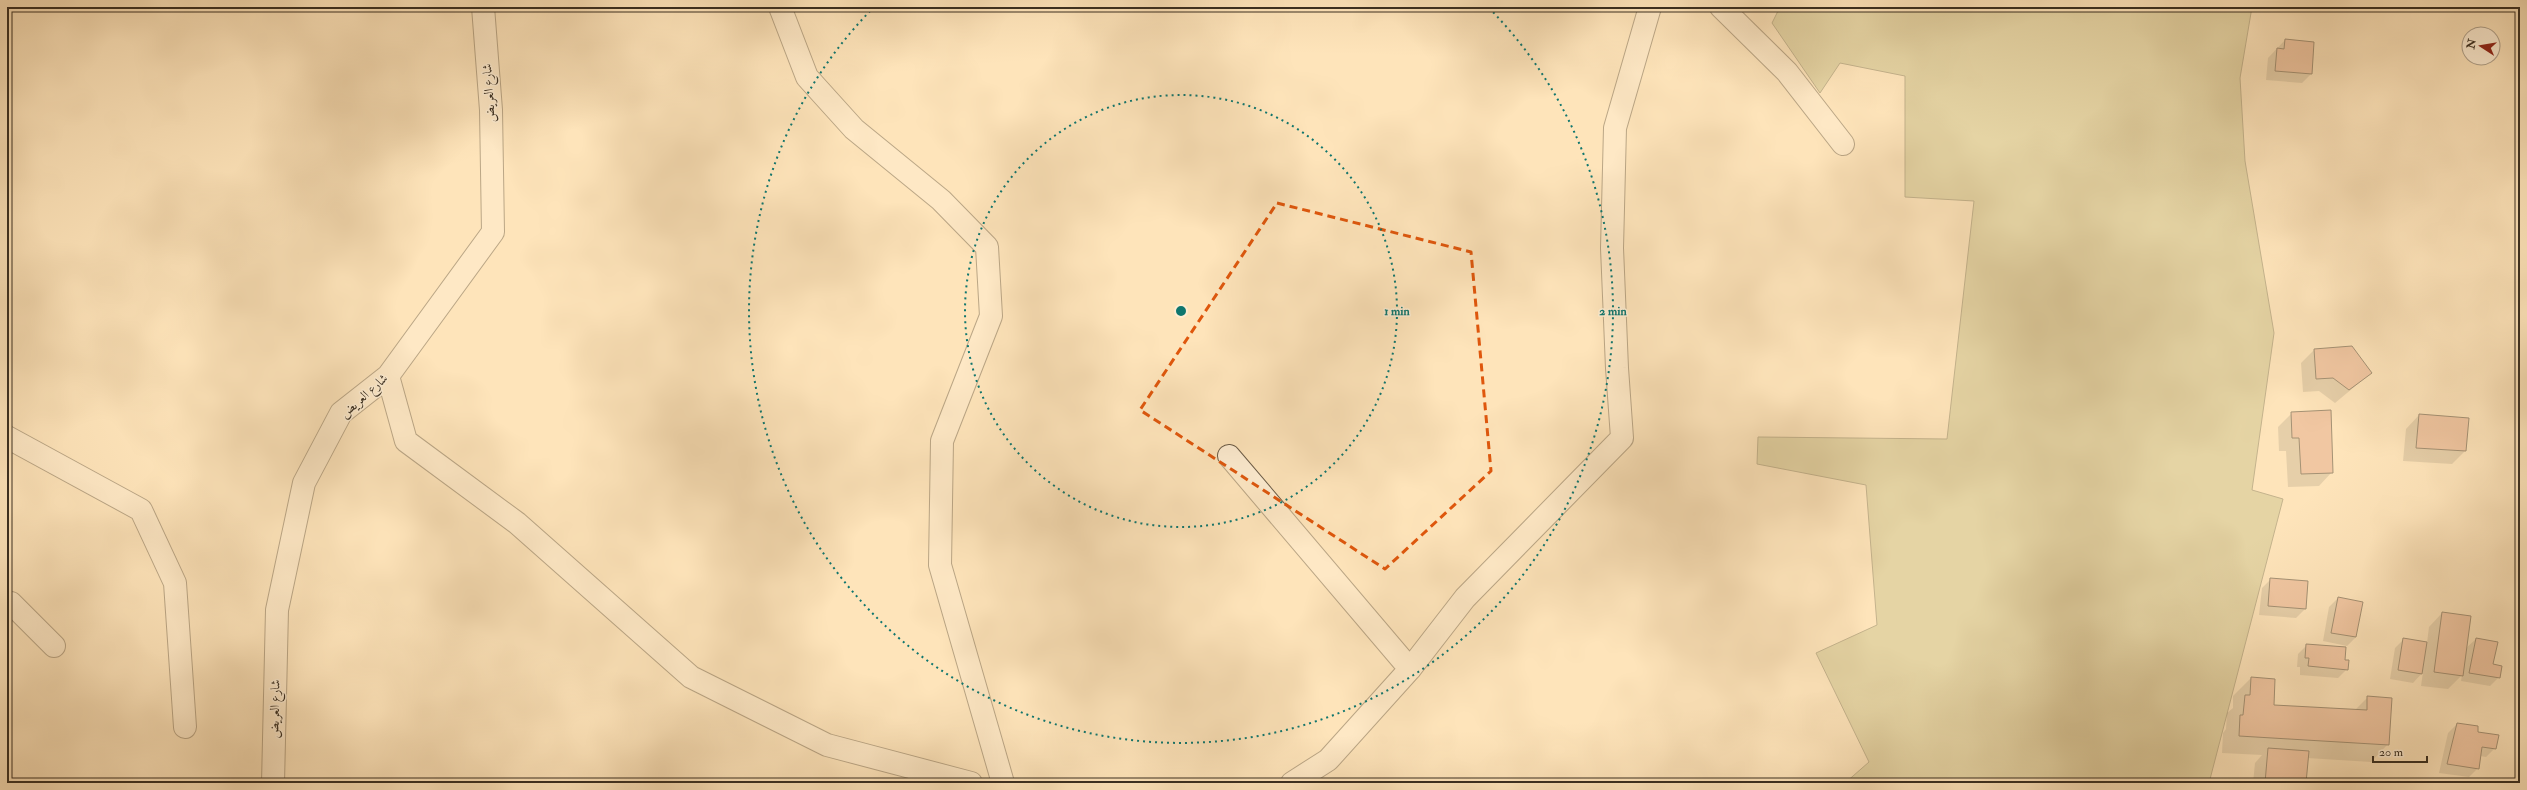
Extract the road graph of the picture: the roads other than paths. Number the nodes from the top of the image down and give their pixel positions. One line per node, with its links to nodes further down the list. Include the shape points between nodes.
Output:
1 (483, 7): 6 (street, شارع العريض, via 491,110 493,232)
2 (780, 7): 15 (street, via 807,77 854,129 941,200 987,246 991,316 942,441 940,565)
3 (1650, 7): 11 (street, via 1615,128 1612,248 1622,438 1465,598)
4 (1721, 7): 5 (street, via 1787,72)
5 (1843, 144)
6 (388, 376): 13 (street, شارع العريض, via 341,413 304,483 277,610); 14 (street, via 406,441 517,523 691,677 827,745)
7 (7, 437): 12 (street, via 141,510 175,583)
8 (1229, 456): 11 (street)
9 (7, 603): 10 (street, via 11,603)
10 (54, 646)
11 (1410, 669): 16 (street, via 1328,760)
12 (185, 726)
13 (273, 783)
14 (971, 783)
15 (1003, 783)
16 (1292, 783)

